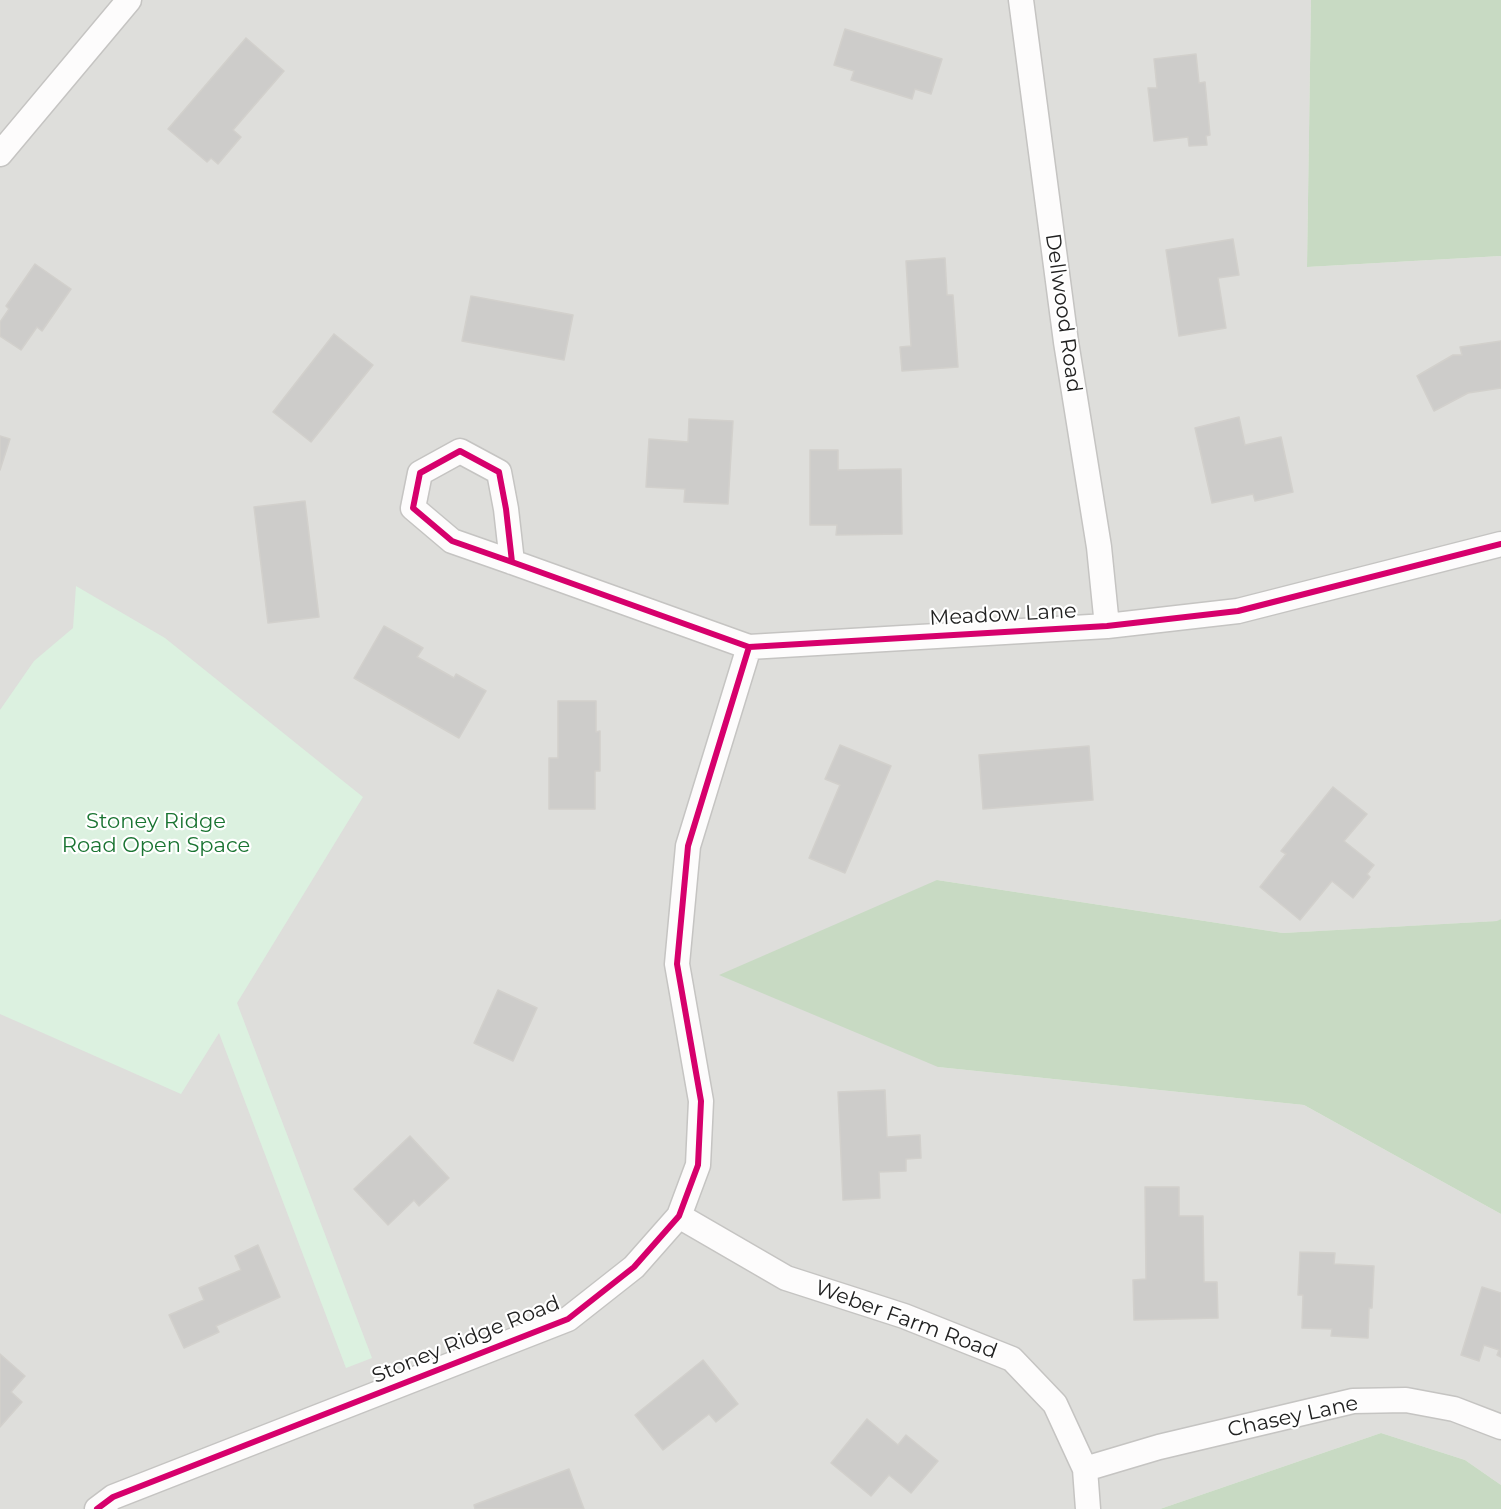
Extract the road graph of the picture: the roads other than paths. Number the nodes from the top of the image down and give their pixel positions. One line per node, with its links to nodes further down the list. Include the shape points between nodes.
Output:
1 (129, 0): 3 (street)
2 (1021, 0): 6 (street, Dellwood Road)
3 (0, 154)
4 (1501, 544): 6 (street, Meadow Lane, via 1238,611)
5 (512, 562): 5 (street, Meadow Lane, via 499,472 460,451 420,472 413,508 452,541); 7 (street, Meadow Lane)
6 (1107, 626): 7 (street, Meadow Lane)
7 (749, 647): 8 (street, Stoney Ridge Road, via 688,846 677,964 701,1101 699,1165)
8 (680, 1216): 10 (street, Weber Farm Road, via 786,1278 904,1316 1012,1359 1055,1404); 11 (street, Stoney Ridge Road, via 634,1267 568,1319 113,1497)
9 (1501, 1427): 10 (street, Chasey Lane, via 1454,1409 1406,1400 1353,1401 1159,1447)
10 (1085, 1469): 12 (street, Weber Farm Road)
11 (97, 1509)
12 (1088, 1509)

